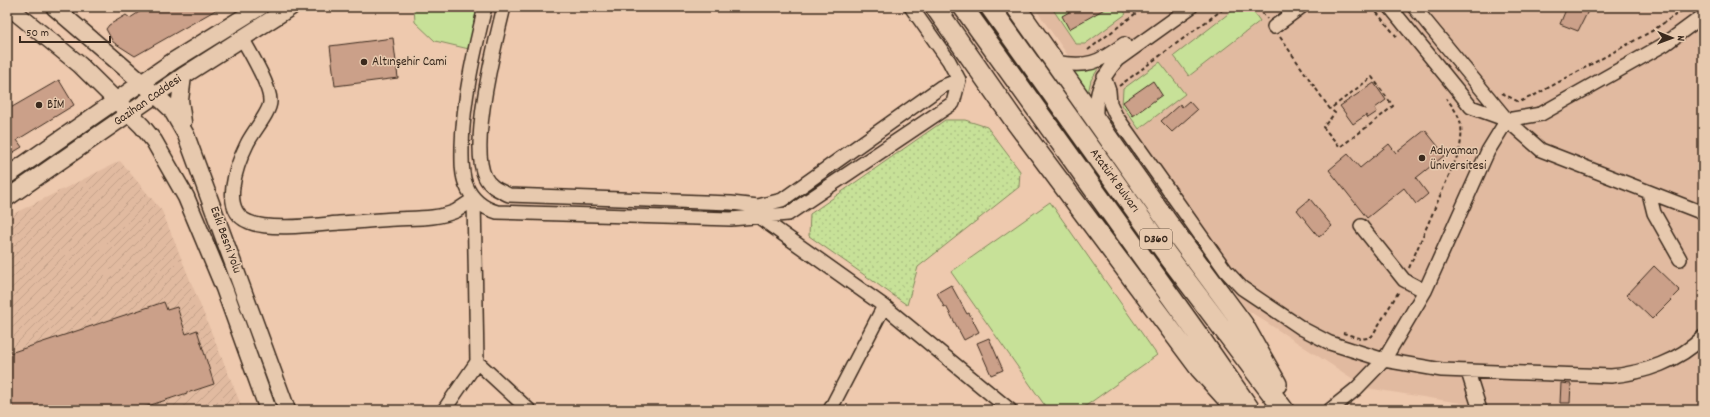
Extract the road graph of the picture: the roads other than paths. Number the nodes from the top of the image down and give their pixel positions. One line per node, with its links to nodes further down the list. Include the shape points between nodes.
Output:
1 (54, 7): 24 (main road, Eski Besni Yolu)
2 (260, 7): 24 (main road, Gazihan Caddesi)
3 (291, 7): 19 (main road, Gazihan Caddesi)
4 (485, 7): 34 (street, via 469,78 462,135 461,164 465,185)
5 (504, 7): 35 (street, via 487,79 481,135 481,161 485,177 494,188 509,194 731,203)
6 (911, 7): 23 (street, via 949,61)
7 (935, 7): 52 (highway, via 1014,120 1195,362)
8 (963, 7): 53 (highway, Atatürk Bulvarı / D360)
9 (990, 7): 54 (highway, Atatürk Bulvarı / D360, via 1163,250)
10 (1016, 7): 20 (highway)
11 (1176, 7): 20 (street, via 1107,57 1088,64)
12 (1191, 7): 22 (street, via 1117,60)
13 (1301, 7): 18 (street)
14 (1390, 7): 29 (street, via 1471,107)
15 (1414, 7): 29 (street)
16 (10, 12): 26 (main road, Eski Besni Yolu, via 80,64)
17 (1703, 16): 29 (street, via 1665,44 1541,114)
18 (1274, 27)
19 (242, 38): 21 (main road, Gazihan Caddesi); 34 (street, via 265,82 270,102 268,111 246,144 237,169 231,196 240,217 261,226 304,226 429,218 455,211)
20 (1055, 62): 28 (highway)
21 (183, 76): 25 (main road, Gazihan Caddesi); 30 (main road, via 180,105)
22 (1104, 77): 28 (street, via 1095,103); 42 (street, via 1116,116 1226,271 1242,288 1324,340)
23 (959, 80): 35 (street, via 941,87 782,200); 35 (street, via 952,103 788,214)
24 (142, 83): 25 (main road, Eski Besni Yolu); 26 (main road, Gazihan Caddesi)
25 (156, 95): 27 (main road, Gazihan Caddesi); 30 (main road, Eski Besni Yolu, via 172,109)
26 (117, 100): 27 (main road, Eski Besni Yolu); 31 (main road, Gazihan Caddesi)
27 (130, 113): 33 (main road, Gazihan Caddesi); 46 (main road, Eski Besni Yolu, via 154,141 186,197 224,288)
28 (1096, 119): 55 (highway, via 1243,324)
29 (1507, 120): 32 (street, via 1541,150); 39 (street, via 1488,150)
30 (186, 135): 47 (main road, Eski Besni Yolu)
31 (7, 176)
32 (1649, 193): 36 (street); 38 (street, via 1654,213)
33 (7, 198)
34 (474, 199): 35 (street, via 486,209 497,212 731,219); 43 (street)
35 (758, 211): 40 (street)
36 (1703, 213)
37 (1361, 226): 39 (street, via 1404,280)
38 (1680, 259)
39 (1425, 291): 42 (street)
40 (884, 306): 50 (street); 51 (street)
41 (1703, 337): 44 (street, via 1686,351 1665,362 1627,374 1604,376)
42 (1384, 360): 44 (street); 45 (street, via 1356,389)
43 (478, 362): 48 (street); 49 (street)
44 (1468, 372): 56 (street)
45 (1331, 409)
46 (268, 410)
47 (287, 410)
48 (444, 410)
49 (529, 410)
50 (830, 410)
51 (1010, 410)
52 (1237, 410)
53 (1250, 410)
54 (1284, 410)
55 (1292, 410)
56 (1480, 410)

